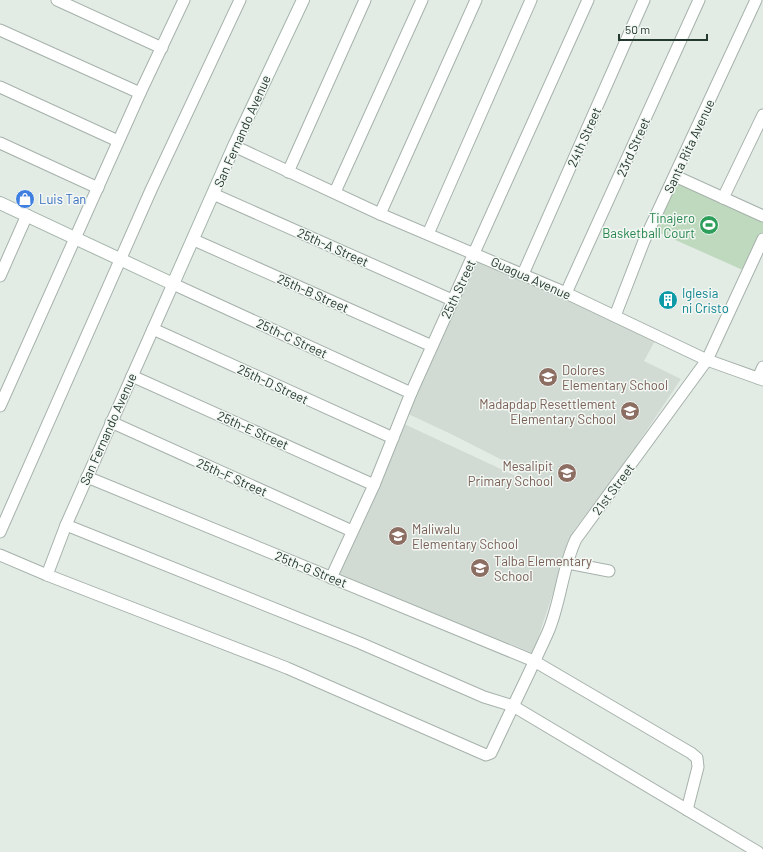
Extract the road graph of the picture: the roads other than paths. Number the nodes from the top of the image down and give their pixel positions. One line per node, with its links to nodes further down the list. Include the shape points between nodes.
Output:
1 (57, 0): 14 (street)
2 (240, 0): 36 (street)
3 (303, 0): 20 (main road, San Fernando Avenue)
4 (365, 0): 21 (street)
5 (422, 0): 24 (street)
6 (476, 0): 28 (street)
7 (531, 0): 31 (street)
8 (588, 0): 35 (street, 25th Street)
9 (644, 0): 37 (street, 24th Street)
10 (700, 0): 40 (street, 23rd Street)
11 (756, 0): 22 (street, Santa Rita Avenue)
12 (182, 1): 14 (street)
13 (0, 30): 16 (street)
14 (162, 48): 16 (street)
15 (0, 87): 18 (street)
16 (140, 93): 18 (street)
17 (763, 115): 26 (street)
18 (118, 141): 23 (street)
19 (0, 143): 23 (street)
20 (234, 146): 21 (street, Guagua Avenue); 25 (main road, San Fernando Avenue)
21 (288, 172): 24 (street, Guagua Avenue)
22 (676, 176): 26 (street); 42 (street, Santa Rita Avenue, via 644,240)
23 (98, 188): 32 (street)
24 (334, 192): 28 (street, Guagua Avenue)
25 (213, 194): 34 (main road, San Fernando Avenue); 41 (street, 25th-A Street)
26 (723, 198): 30 (street)
27 (0, 203): 29 (main road)
28 (380, 214): 31 (street, Guagua Avenue)
29 (27, 215): 32 (main road); 38 (street)
30 (763, 216)
31 (428, 234): 35 (street, Guagua Avenue)
32 (75, 238): 36 (main road); 50 (street)
33 (763, 239): 45 (street, 21st Street)
34 (194, 240): 39 (main road, San Fernando Avenue); 44 (street, 25th-B Street)
35 (475, 254): 37 (street, Guagua Avenue); 41 (street, 25th Street)
36 (120, 260): 39 (main road); 57 (street)
37 (523, 274): 40 (street, Guagua Avenue)
38 (0, 276)
39 (174, 284): 43 (street, San Fernando Avenue); 49 (street, 25th-C Street)
40 (566, 293): 42 (street, Guagua Avenue)
41 (452, 300): 44 (street, 25th Street)
42 (615, 316): 45 (street, Guagua Avenue)
43 (153, 329): 47 (street, San Fernando Avenue); 52 (street, 25th-D Street)
44 (432, 346): 49 (street, 25th Street)
45 (707, 360): 48 (street, Guagua Avenue); 59 (street, 21st Street, via 576,539)
46 (763, 367): 48 (street)
47 (132, 376): 51 (street, San Fernando Avenue); 54 (street, 25th-E Street)
48 (761, 379)
49 (411, 393): 52 (street, 25th Street)
50 (0, 406)
51 (111, 422): 53 (street, San Fernando Avenue); 56 (street, 25th-F Street)
52 (393, 438): 54 (street, 25th Street)
53 (87, 477): 55 (street, San Fernando Avenue); 62 (street, 25th-G Street)
54 (374, 484): 56 (street, 25th Street)
55 (66, 525): 61 (street, San Fernando Avenue); 64 (street, via 360,643 484,697)
56 (352, 531): 62 (street, 25th Street)
57 (0, 532)
58 (0, 555): 61 (street)
59 (568, 563): 60 (street); 63 (street, 21st Street, via 548,631)
60 (609, 571)
61 (47, 575): 64 (street, 21st Street, via 287,668 486,755 491,753)
62 (331, 578): 63 (street, 25th-G Street, via 379,595 417,614)
63 (534, 661): 64 (street, 21st Street); 65 (street, 25th-G Street, via 604,700 697,758 698,767)
64 (513, 706): 65 (street)
65 (687, 810): 66 (street)
66 (758, 852)

